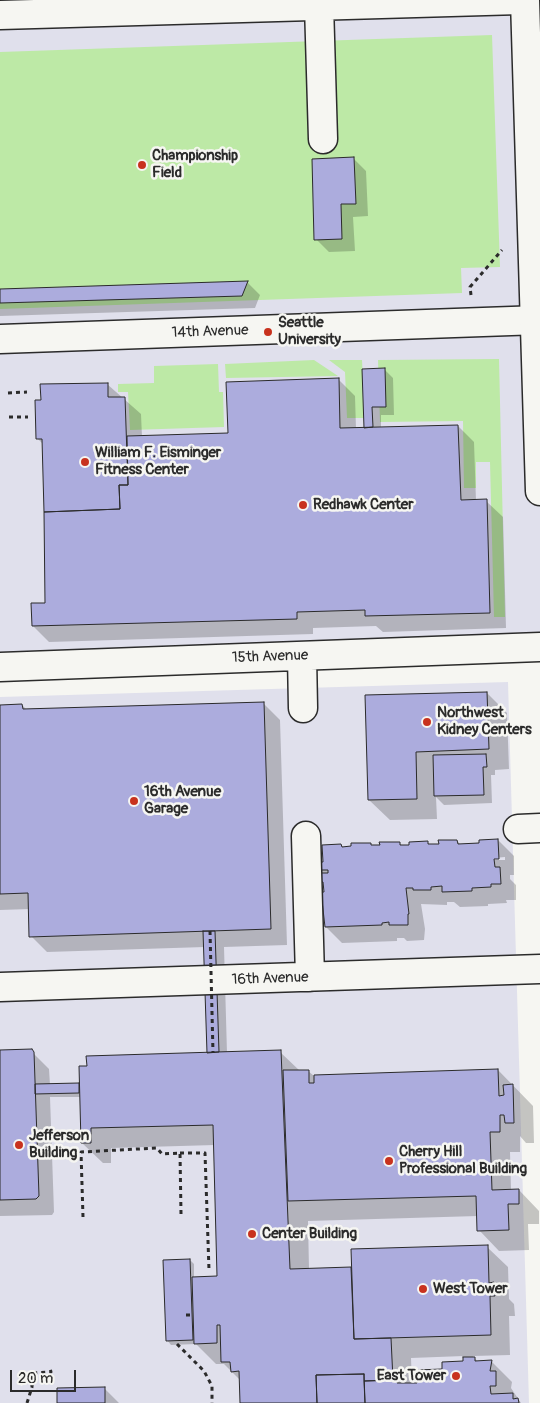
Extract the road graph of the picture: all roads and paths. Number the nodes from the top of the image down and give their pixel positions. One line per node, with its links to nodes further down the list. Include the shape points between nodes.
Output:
1 (520, 0): 4 (street)
2 (525, 0): 10 (street)
3 (190, 4): 4 (street); 5 (street)
4 (304, 4): 7 (street)
5 (80, 6): 6 (street)
6 (0, 15)
7 (323, 139)
8 (502, 250): 9 (path, via 470,287)
9 (471, 294)
10 (537, 320): 11 (street, 14th Avenue); 16 (street)
11 (0, 339)
12 (27, 392): 13 (path)
13 (8, 393)
14 (28, 416): 15 (path)
15 (9, 417)
16 (540, 491)
17 (540, 647): 18 (street, 15th Avenue)
18 (302, 656): 19 (street, 15th Avenue); 20 (street)
19 (0, 667)
20 (303, 708)
21 (306, 836): 24 (street)
22 (210, 931): 26 (path, bridge)
23 (540, 968): 24 (street, 16th Avenue)
24 (310, 977): 25 (street, 16th Avenue)
25 (0, 987)
26 (213, 1053)
27 (180, 1153): 28 (path); 29 (path, via 162,1154 157,1148 81,1152); 30 (path, via 205,1152)
28 (181, 1214)
29 (83, 1217)
30 (209, 1270)
31 (194, 1314): 32 (path)
32 (186, 1315)
33 (177, 1344): 36 (path, via 204,1371 212,1386)
34 (50, 1368): 35 (path, via 50,1372 32,1373)
35 (27, 1403)
36 (212, 1403)

